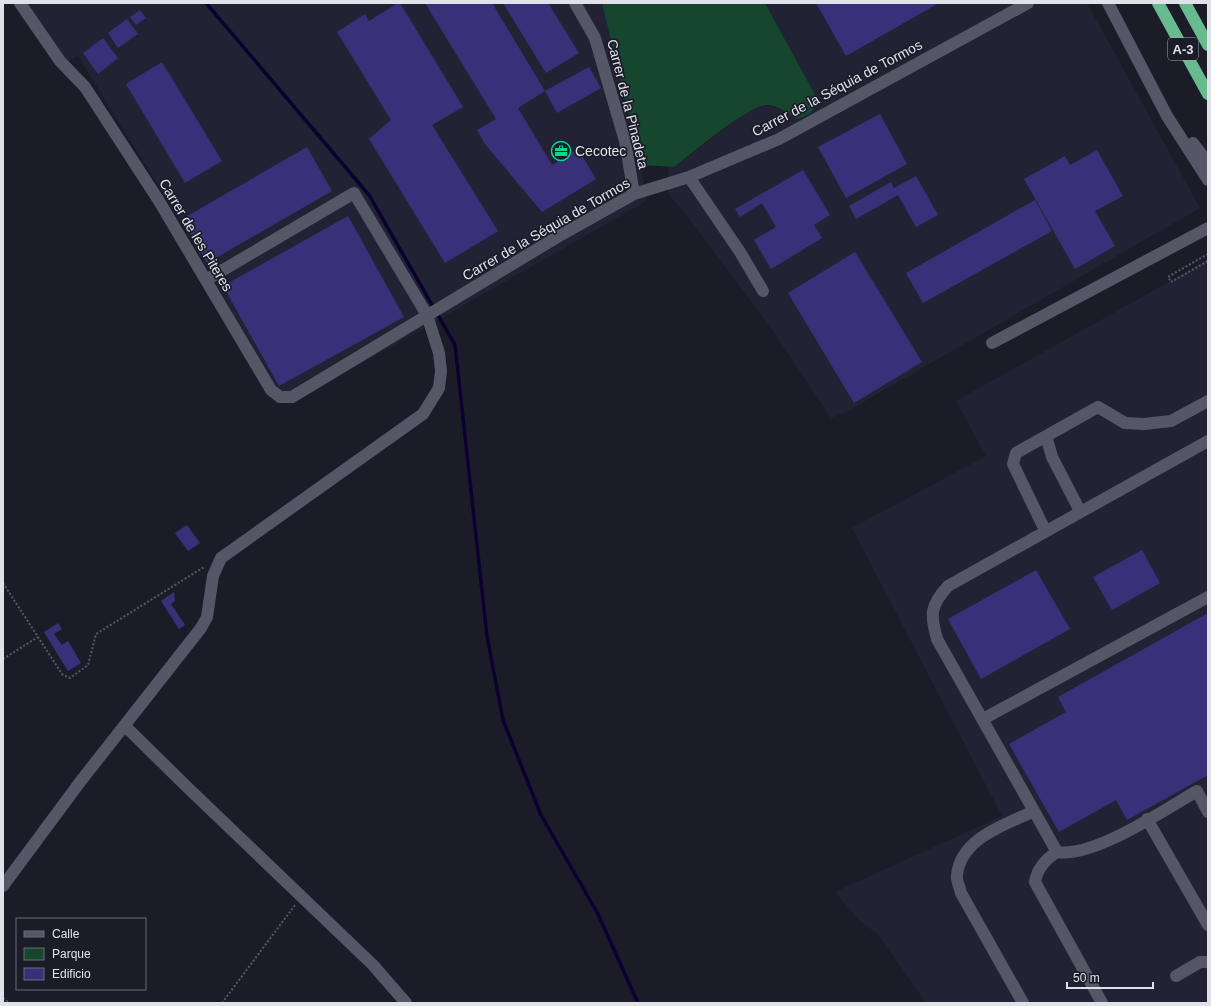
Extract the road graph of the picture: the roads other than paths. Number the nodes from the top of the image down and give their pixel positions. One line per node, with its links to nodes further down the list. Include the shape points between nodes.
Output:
1 (20, 3): 15 (street, Carrer de les Piteres, via 60,61 85,87 159,201)
2 (575, 3): 13 (street, Carrer de la Pinadeta, via 595,38 625,141)
3 (1028, 3): 11 (street, Carrer de la Séquia de Tormos, via 779,139)
4 (1108, 3): 8 (street)
5 (1158, 3): 9 (highway, A-3)
6 (1185, 3): 7 (highway, A-3)
7 (1208, 45)
8 (1132, 47): 10 (street); 12 (street, via 1168,116)
9 (1208, 94)
10 (1208, 163)
11 (690, 177): 13 (street, Carrer de la Séquia de Tormos); 16 (street)
12 (1208, 180)
13 (634, 194): 17 (street, Carrer de la Séquia de Tormos)
14 (1208, 228): 18 (street)
15 (206, 280): 17 (street, via 354,193); 19 (street, Carrer de les Piteres, via 271,390)
16 (763, 291)
17 (427, 315): 19 (street, Carrer de la Séquia de Tormos, via 292,396); 27 (street, via 442,371 439,388 423,414 222,558 213,576 207,617)
18 (992, 343)
19 (280, 397)
20 (1208, 401): 21 (street, via 1172,421 1144,424 1125,423 1098,407)
21 (1046, 436): 23 (street, via 1052,458); 24 (street, via 1016,453 1013,464)
22 (1208, 441): 23 (street)
23 (1080, 511): 24 (street)
24 (1045, 530): 26 (street, via 948,586 937,598 932,619 938,639)
25 (1208, 597): 26 (street)
26 (983, 719): 28 (street)
27 (125, 726): 32 (street); 36 (street, via 373,965)
28 (1034, 811): 31 (street); 37 (street, via 976,840 963,856 957,876 961,893)
29 (1208, 812): 30 (street, via 1197,791)
30 (1146, 819): 31 (street, via 1103,843 1066,854); 33 (street)
31 (1057, 852): 38 (street, via 1048,858 1037,874 1035,882)
32 (3, 886)
33 (1208, 925)
34 (1208, 962): 35 (street, via 1200,962)
35 (1176, 976)
36 (406, 1003)
37 (1023, 1003)
38 (1102, 1003)

